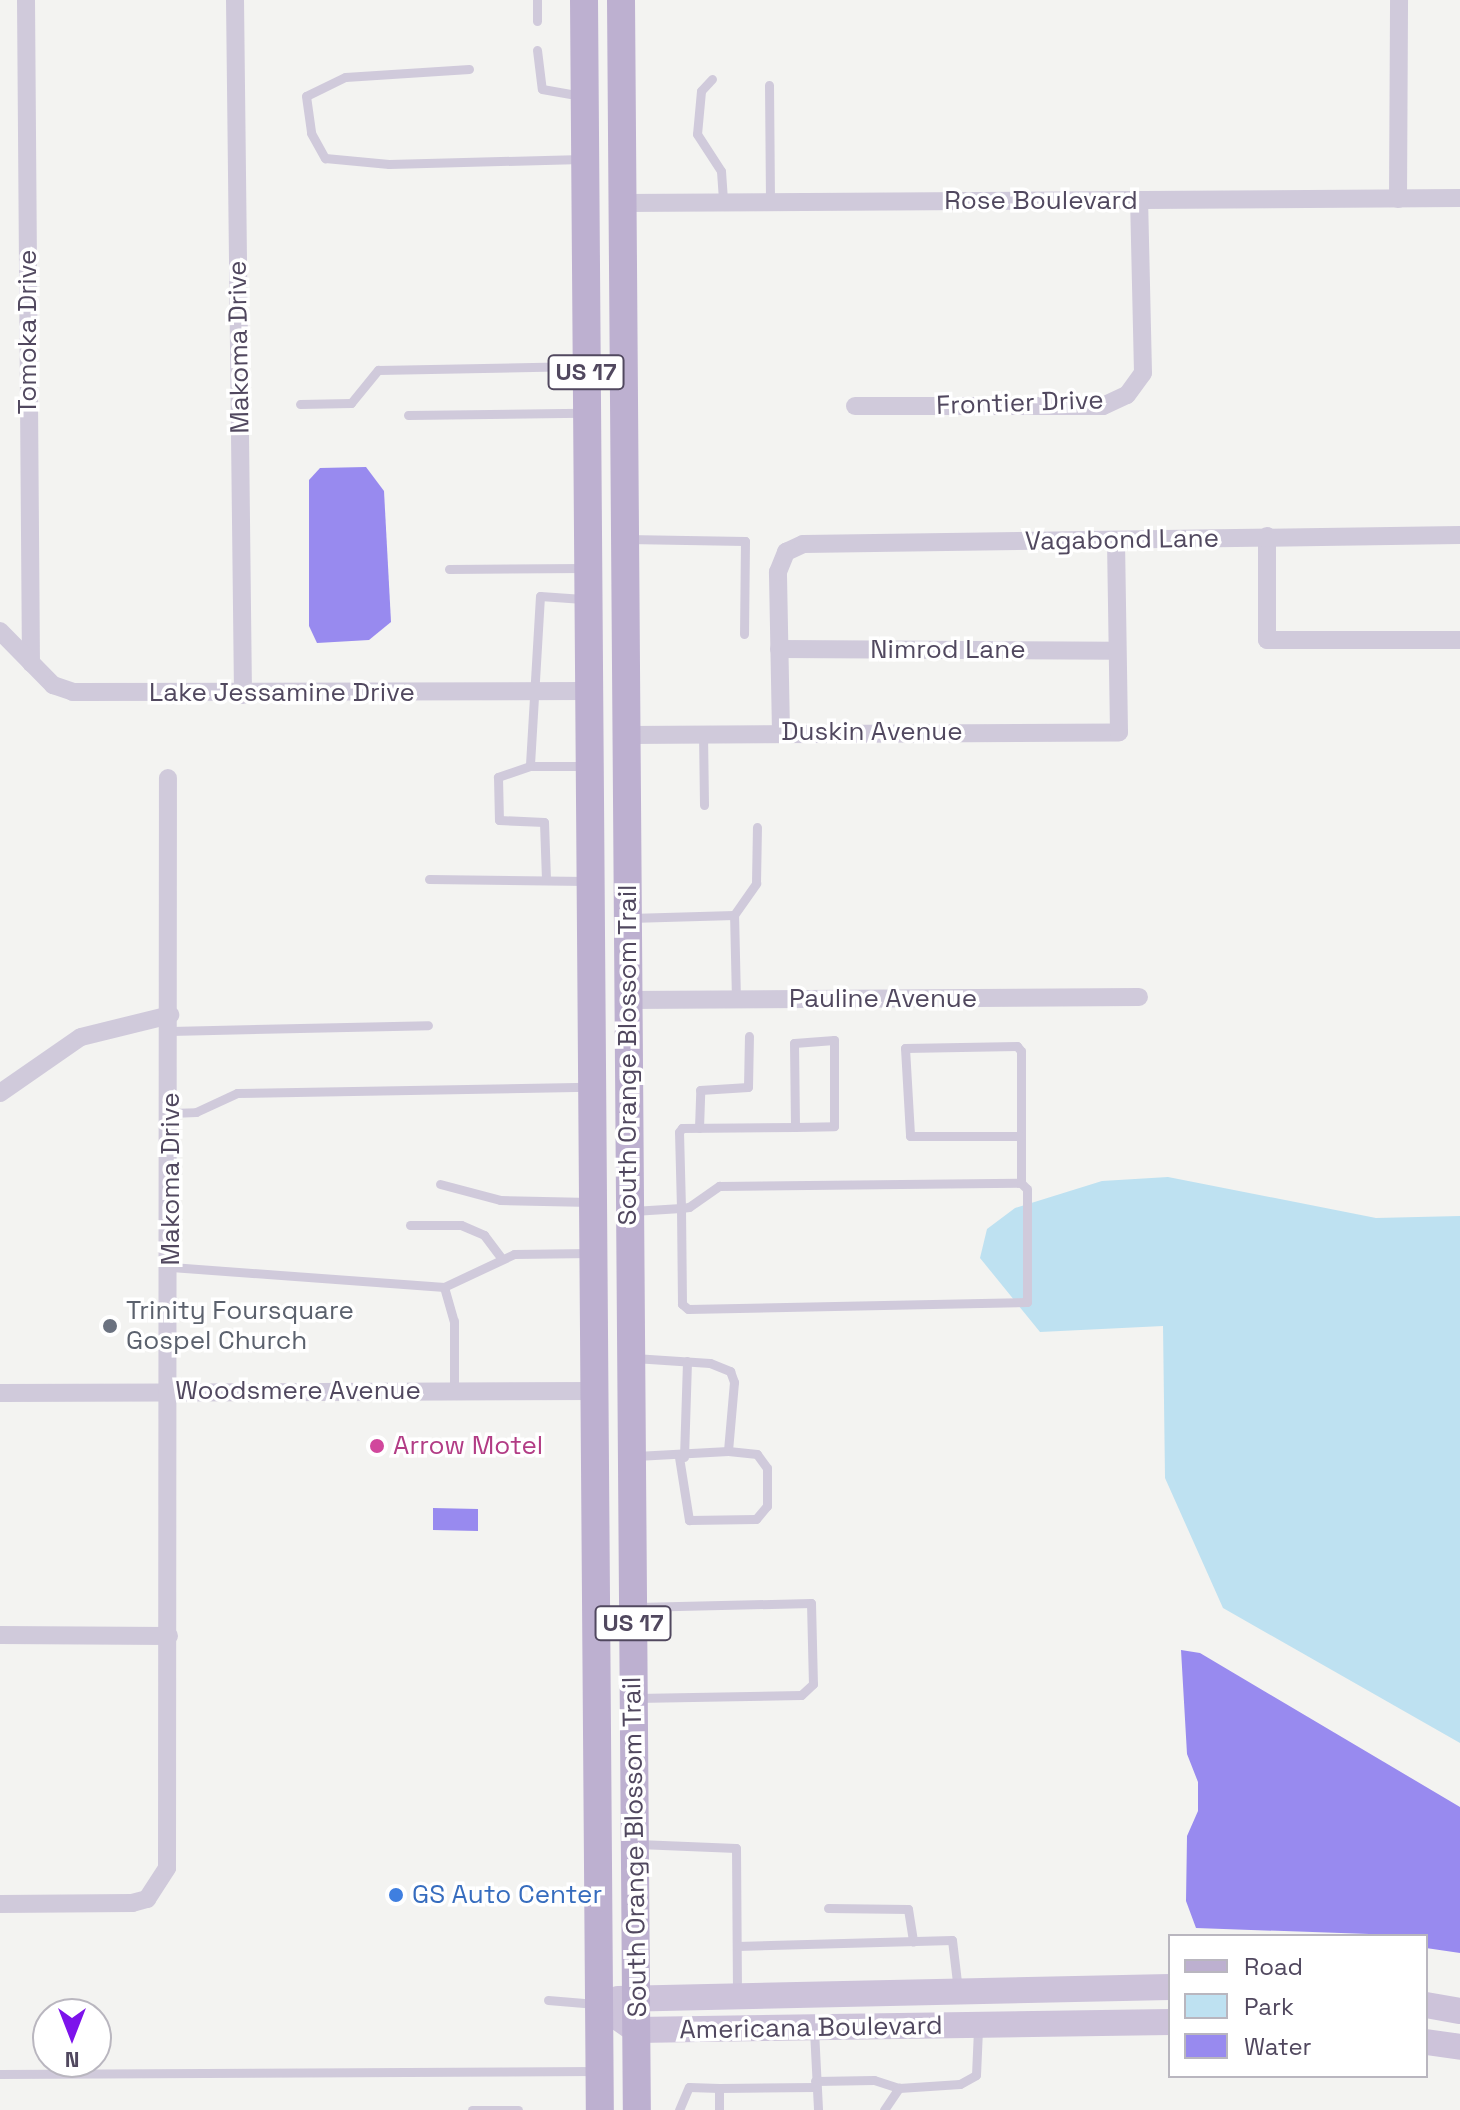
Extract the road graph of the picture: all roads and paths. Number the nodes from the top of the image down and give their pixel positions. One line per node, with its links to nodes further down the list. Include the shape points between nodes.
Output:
1 (26, 0): 39 (street, Tomoka Drive)
2 (235, 0): 42 (street, Makoma Drive)
3 (537, 0): 7 (lane)
4 (584, 0): 12 (main road, South Orange Blossom Trail / US 17)
5 (621, 0): 18 (main road, South Orange Blossom Trail / US 17)
6 (1399, 0): 15 (street)
7 (537, 21)
8 (537, 50): 12 (lane, via 542,89 552,96)
9 (469, 69): 13 (lane, via 345,77 306,96 311,133 325,158 389,164)
10 (712, 79): 19 (lane, via 701,91 697,134 721,171)
11 (769, 85): 17 (lane)
12 (585, 95): 13 (main road, South Orange Blossom Trail / US 17)
13 (585, 158): 20 (main road, South Orange Blossom Trail / US 17)
14 (1460, 198): 15 (street, Rose Boulevard)
15 (1398, 199): 16 (street, Rose Boulevard)
16 (1139, 200): 17 (street, Rose Boulevard); 24 (street, Frontier Drive, via 1143,373 1127,395 1103,406)
17 (770, 202): 19 (street, Rose Boulevard)
18 (622, 203): 19 (street, Rose Boulevard); 21 (main road, South Orange Blossom Trail / US 17)
19 (723, 203)
20 (586, 225): 21 (main road, via 604,230); 22 (main road, South Orange Blossom Trail / US 17)
21 (622, 265): 29 (main road, South Orange Blossom Trail / US 17)
22 (586, 366): 23 (lane, via 378,370 351,403); 25 (main road, South Orange Blossom Trail / US 17)
23 (300, 404)
24 (855, 406)
25 (587, 413): 26 (lane); 31 (main road, South Orange Blossom Trail / US 17)
26 (408, 415)
27 (1460, 535): 28 (street, Vagabond Lane)
28 (1267, 536): 30 (street, Vagabond Lane); 36 (street, via 1267,640)
29 (624, 538): 35 (lane, via 745,541); 45 (main road, South Orange Blossom Trail / US 17)
30 (1116, 543): 37 (street, Vagabond Lane, via 803,544 786,552 778,572); 38 (street)
31 (587, 568): 32 (lane); 33 (main road, South Orange Blossom Trail / US 17)
32 (449, 569)
33 (588, 599): 40 (main road, South Orange Blossom Trail / US 17); 41 (lane, via 540,596)
34 (0, 631): 39 (street, Lake Jessamine Drive)
35 (744, 634)
36 (1460, 640)
37 (779, 649): 38 (street, Nimrod Lane); 43 (street)
38 (1116, 651): 43 (street, Duskin Avenue, via 1119,732)
39 (31, 663): 42 (street, Lake Jessamine Drive, via 53,685 73,692)
40 (588, 691): 41 (street, Lake Jessamine Drive); 47 (main road, South Orange Blossom Trail / US 17)
41 (529, 692): 42 (street, Lake Jessamine Drive); 46 (lane)
42 (243, 695)
43 (781, 732): 44 (street, Duskin Avenue)
44 (703, 733): 45 (street, Duskin Avenue); 49 (lane)
45 (626, 735): 55 (main road, South Orange Blossom Trail / US 17)
46 (530, 766): 47 (lane); 52 (lane, via 498,777 499,820 544,822)
47 (589, 766): 53 (main road, South Orange Blossom Trail / US 17)
48 (168, 778): 60 (street, Makoma Drive)
49 (704, 805)
50 (757, 827): 54 (lane, via 756,883)
51 (429, 879): 52 (lane)
52 (546, 880): 53 (lane)
53 (590, 882): 56 (main road, South Orange Blossom Trail / US 17)
54 (734, 915): 55 (lane); 59 (lane)
55 (627, 918): 58 (main road, South Orange Blossom Trail / US 17)
56 (591, 944): 58 (main road, via 613,989); 62 (main road, South Orange Blossom Trail / US 17)
57 (1139, 997): 59 (street, Pauline Avenue)
58 (627, 1000): 59 (street, Pauline Avenue); 64 (main road, South Orange Blossom Trail / US 17)
59 (736, 1000)
60 (170, 1023): 61 (lane); 66 (street, via 81,1037); 67 (street, Makoma Drive)
61 (428, 1025)
62 (591, 1035): 64 (main road, via 609,1044); 65 (main road, South Orange Blossom Trail / US 17)
63 (749, 1036): 69 (lane, via 748,1087 700,1090)
64 (628, 1084): 75 (main road, South Orange Blossom Trail / US 17)
65 (592, 1087): 67 (lane, via 237,1093 196,1112); 73 (main road, South Orange Blossom Trail / US 17)
66 (0, 1093)
67 (171, 1113): 79 (street, Makoma Drive)
68 (795, 1127): 68 (lane, via 838,1123 834,1040 794,1043); 69 (lane)
69 (699, 1128): 74 (lane, via 679,1132)
70 (1021, 1136): 70 (lane, via 1017,1046 905,1048 910,1136); 71 (lane)
71 (1021, 1183): 74 (lane, via 719,1186); 74 (lane, via 1027,1189 1027,1302 1016,1307 688,1309)
72 (440, 1184): 73 (lane, via 500,1200)
73 (594, 1202): 77 (main road, South Orange Blossom Trail / US 17)
74 (681, 1208): 75 (lane)
75 (629, 1211): 81 (main road, South Orange Blossom Trail / US 17)
76 (410, 1225): 78 (lane, via 461,1225 484,1235)
77 (594, 1253): 78 (lane); 85 (main road, South Orange Blossom Trail / US 17)
78 (502, 1259): 80 (lane)
79 (171, 1267): 80 (lane); 83 (street, Makoma Drive)
80 (444, 1287): 84 (lane, via 454,1321)
81 (631, 1358): 82 (lane); 88 (main road, South Orange Blossom Trail / US 17)
82 (687, 1361): 87 (lane, via 730,1371); 89 (lane)
83 (172, 1391): 84 (street, Woodsmere Avenue); 86 (street, Woodsmere Avenue); 92 (street, Makoma Drive)
84 (454, 1391): 85 (street, Woodsmere Avenue)
85 (596, 1391): 104 (main road, South Orange Blossom Trail / US 17)
86 (0, 1393)
87 (728, 1451): 89 (lane); 89 (lane, via 757,1454 767,1468 767,1506 756,1519 689,1520)
88 (631, 1456): 89 (lane); 90 (main road, South Orange Blossom Trail / US 17)
89 (682, 1457)
90 (633, 1607): 93 (main road, South Orange Blossom Trail / US 17); 93 (lane, via 811,1603 813,1684 801,1695)
91 (0, 1635): 92 (street)
92 (169, 1636): 95 (street, Makoma Drive, via 167,1868 147,1899 132,1903)
93 (633, 1698): 94 (main road, South Orange Blossom Trail / US 17)
94 (635, 1844): 98 (lane, via 736,1848); 102 (main road, South Orange Blossom Trail / US 17)
95 (0, 1904)
96 (828, 1908): 97 (lane, via 908,1909)
97 (913, 1942): 98 (lane); 100 (lane, via 957,1943)
98 (737, 1946): 101 (lane)
99 (1168, 1987): 100 (main road, Americana Boulevard)
100 (958, 1990): 101 (main road, Americana Boulevard); 108 (street)
101 (737, 1993): 102 (main road, Americana Boulevard)
102 (636, 1994): 104 (main road, Americana Boulevard); 110 (main road, South Orange Blossom Trail / US 17)
103 (548, 2000): 104 (lane)
104 (599, 2004): 110 (main road); 113 (main road, South Orange Blossom Trail / US 17)
105 (1428, 2005): 106 (main road)
106 (1460, 2011)
107 (1168, 2022): 108 (main road, Americana Boulevard)
108 (968, 2026): 109 (main road, Americana Boulevard); 117 (lane, via 976,2075 960,2084)
109 (814, 2027): 110 (main road, Americana Boulevard); 115 (lane)
110 (636, 2030): 121 (main road, South Orange Blossom Trail / US 17)
111 (1428, 2042): 112 (main road)
112 (1460, 2047)
113 (600, 2071): 114 (lane); 120 (main road, South Orange Blossom Trail / US 17)
114 (0, 2074)
115 (815, 2084): 116 (lane); 117 (lane, via 874,2080); 124 (lane)
116 (719, 2088): 122 (lane, via 689,2087); 123 (lane)
117 (899, 2088): 125 (lane)
118 (472, 2110): 119 (lane)
119 (518, 2110)
120 (600, 2110)
121 (637, 2110)
122 (679, 2110)
123 (719, 2110)
124 (818, 2110)
125 (884, 2110)

